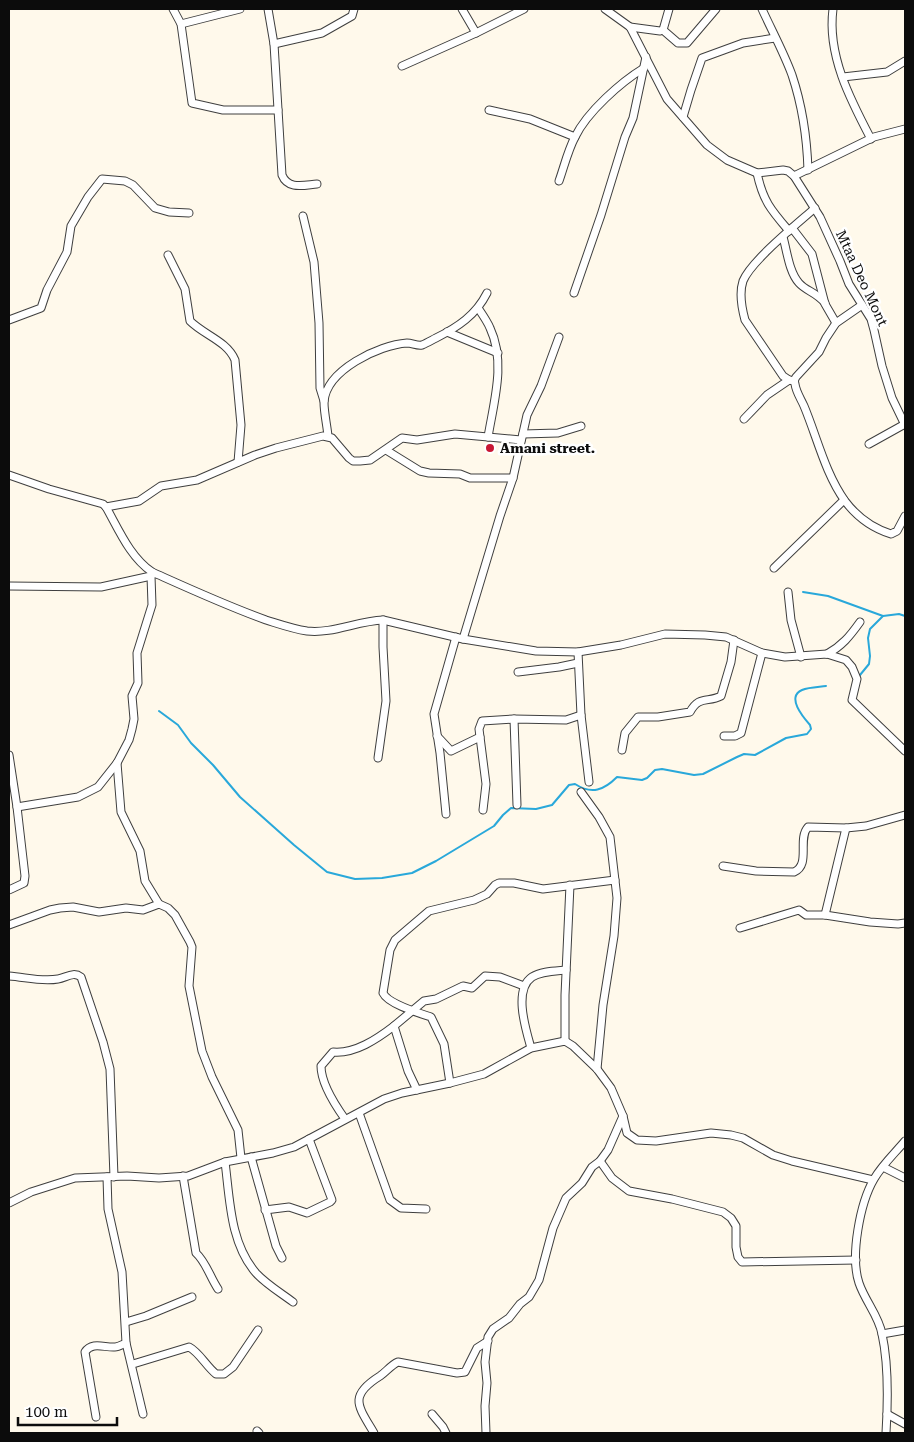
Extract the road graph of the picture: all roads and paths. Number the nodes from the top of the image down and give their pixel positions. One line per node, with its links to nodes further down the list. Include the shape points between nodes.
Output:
1 (173, 9): 14 (street)
2 (240, 9): 14 (street)
3 (268, 9): 19 (street)
4 (354, 9): 19 (street, via 352,16 322,34)
5 (462, 9): 17 (street)
6 (524, 9): 17 (street)
7 (605, 9): 13 (street)
8 (622, 9): 13 (street)
9 (669, 9): 16 (street)
10 (716, 9): 16 (street, via 686,43 678,43)
11 (762, 9): 18 (street)
12 (833, 9): 24 (street, via 832,38)
13 (619, 18): 15 (street)
14 (181, 24): 25 (street, via 192,102 223,110)
15 (630, 27): 16 (street); 20 (street)
16 (664, 30)
17 (476, 33): 22 (street)
18 (775, 38): 27 (street, via 743,43 702,58); 31 (street, via 792,74)
19 (274, 44): 25 (street)
20 (646, 57): 23 (street); 27 (street, via 662,91)
21 (905, 61): 24 (street, via 887,72)
22 (402, 66)
23 (644, 68): 29 (street, via 601,104); 42 (street, via 633,118)
24 (843, 77): 30 (street)
25 (278, 110): 35 (street, via 284,179 292,186)
26 (489, 110): 29 (street, via 530,119)
27 (683, 117): 32 (street, via 707,145 727,160)
28 (905, 128): 30 (street)
29 (575, 137): 34 (street)
30 (871, 139): 31 (street)
31 (808, 170): 33 (street)
32 (757, 173): 33 (street, via 783,170); 39 (street, via 764,200)
33 (794, 176): 36 (street, Mtaa Deo Mont)
34 (559, 181)
35 (317, 184)
36 (815, 208): 39 (street); 44 (street, Mtaa Deo Mont, via 849,284)
37 (189, 213): 46 (street, via 155,208 133,185 102,179 71,226 67,252 41,308)
38 (303, 216): 52 (street, via 314,262 320,388)
39 (788, 232): 43 (street, via 812,254); 43 (street, via 790,261 800,284 820,296); 51 (street, via 753,266 742,291 745,320 778,369)
40 (168, 254): 61 (street, via 185,288 190,321 232,352 235,360 241,425)
41 (487, 293): 45 (street)
42 (574, 293)
43 (825, 304): 47 (street)
44 (862, 305): 47 (street); 54 (street, Mtaa Deo Mont, via 871,319 892,398)
45 (478, 308): 48 (street); 50 (street, via 490,328)
46 (9, 320)
47 (836, 324): 51 (street, via 819,352)
48 (448, 332): 50 (street); 52 (street, via 421,345 408,343 383,348 352,363 330,386)
49 (559, 337): 58 (street, via 527,415)
50 (498, 353): 57 (street)
51 (792, 380): 53 (street, via 767,395); 64 (street, via 822,456)
52 (324, 401): 56 (street)
53 (744, 419)
54 (905, 424): 59 (street)
55 (581, 426): 58 (street, via 558,433)
56 (328, 436): 60 (street, via 353,461 370,460); 61 (street, via 310,438)
57 (488, 437): 58 (street); 60 (street, via 456,434 418,440 402,438)
58 (522, 437): 63 (street)
59 (869, 444)
60 (386, 450): 63 (street, via 429,473 460,474 470,478)
61 (238, 462): 65 (street, via 197,480 161,486 139,501)
62 (9, 475): 65 (street, via 99,502)
63 (513, 478): 73 (street)
64 (844, 500): 66 (street, via 876,530 891,534 897,531); 67 (street)
65 (106, 507): 68 (street, via 130,550)
66 (905, 516)
67 (774, 568)
68 (152, 574): 69 (street, via 101,587); 71 (street, via 250,614 307,631); 90 (street, via 152,605 137,653 138,683 132,696 132,729)
69 (9, 586)
70 (788, 592): 78 (street, via 791,620)
71 (383, 620): 73 (street); 89 (street, via 386,701)
72 (860, 622): 77 (street, via 847,640)
73 (460, 638): 75 (street, via 536,651); 83 (street, via 435,707)
74 (734, 640): 75 (street, via 665,634); 76 (street); 86 (street, via 721,696 702,700 690,712 638,717 625,734)
75 (578, 652): 79 (street)
76 (762, 653): 78 (street, via 785,658); 84 (street, via 741,733)
77 (827, 654): 78 (street); 87 (street, via 846,660 852,667 857,679 852,700)
78 (801, 657)
79 (578, 663): 80 (street); 81 (street)
80 (518, 672)
81 (581, 715): 82 (street, via 566,720); 91 (street)
82 (514, 719): 85 (street, via 482,721); 93 (street)
83 (437, 736): 85 (street, via 451,751); 96 (street)
84 (724, 736)
85 (480, 737): 95 (street, via 486,784)
86 (622, 750)
87 (905, 751)
88 (9, 755): 94 (street)
89 (378, 758)
90 (117, 763): 94 (street, via 98,787 78,797); 103 (street, via 121,812 140,851 145,881)
91 (589, 782)
92 (581, 792): 100 (street, via 610,837)
93 (517, 805)
94 (17, 807): 102 (street, via 25,880 22,885)
95 (483, 810)
96 (446, 814)
97 (905, 816): 98 (street)
98 (846, 828): 99 (street, via 808,827 802,841 802,865 794,872); 104 (street)
99 (722, 866)
100 (616, 880): 101 (street); 115 (street, via 616,918 603,1004)
101 (570, 885): 108 (street); 111 (street, via 543,888 499,883 487,894 429,912 413,923 394,940 383,993)
102 (9, 890)
103 (159, 904): 106 (street, via 143,910 126,908 99,912 60,908); 124 (street, via 175,915 192,948 189,986 202,1051 238,1130)
104 (825, 915): 105 (street); 107 (street, via 806,915 799,910)
105 (905, 923)
106 (9, 925)
107 (740, 928)
108 (566, 970): 110 (street, via 533,976); 113 (street)
109 (9, 976): 129 (street, via 33,980 58,979 73,974 81,977 110,1069)
110 (524, 986): 111 (street, via 500,977 485,976 472,988 462,986 436,999 424,1001); 114 (street, via 522,1008)
111 (412, 1011): 112 (street); 116 (street, via 431,1017 438,1030 444,1044)
112 (394, 1026): 117 (street); 120 (street, via 368,1044 343,1053 333,1052 321,1066 329,1092)
113 (565, 1041): 114 (street); 115 (street)
114 (530, 1048): 116 (street, via 484,1074)
115 (598, 1069): 119 (street, via 611,1088)
116 (450, 1083): 117 (street)
117 (417, 1090): 118 (street, via 384,1099)
118 (359, 1113): 120 (street); 133 (street, via 390,1200 401,1208)
119 (623, 1116): 125 (street, via 614,1141); 131 (street, via 627,1133 637,1140 731,1135 743,1138 772,1155)
120 (345, 1119): 121 (street)
121 (309, 1139): 123 (street, via 294,1147); 134 (street, via 332,1200 307,1213 289,1207)
122 (905, 1141): 127 (street)
123 (251, 1157): 124 (street); 134 (street)
124 (241, 1158): 126 (street)
125 (600, 1161): 136 (street, via 612,1178 630,1191 723,1212 732,1218 736,1226 738,1257 742,1262); 144 (street, via 566,1198 553,1228 539,1280 529,1297 493,1329)
126 (225, 1162): 128 (street); 139 (street, via 237,1240 257,1274)
127 (883, 1167): 130 (street); 131 (street)
128 (183, 1176): 129 (street); 137 (street, via 196,1252)
129 (110, 1177): 132 (street, via 75,1178 31,1192); 140 (street, via 108,1209 122,1272)
130 (905, 1178)
131 (874, 1180): 136 (street, via 859,1217)
132 (9, 1204)
133 (426, 1209)
134 (265, 1210): 135 (street)
135 (282, 1258)
136 (856, 1260): 143 (street, via 862,1291)
137 (218, 1289)
138 (192, 1297): 140 (street)
139 (293, 1302)
140 (126, 1322): 145 (street)
141 (258, 1330): 146 (street, via 233,1367 224,1374 216,1374 188,1347)
142 (905, 1330): 143 (street)
143 (882, 1334): 149 (street)
144 (488, 1341): 152 (street, via 477,1348 465,1372 398,1362 363,1388 358,1397 360,1408); 154 (street, via 485,1362)
145 (126, 1343): 146 (street); 150 (street, via 116,1348 92,1346 85,1352)
146 (133, 1364): 147 (street)
147 (143, 1414)
148 (432, 1414): 153 (street)
149 (888, 1414): 151 (street); 155 (street)
150 (96, 1417)
151 (905, 1424)
152 (374, 1433)
153 (446, 1433)
154 (486, 1433)
155 (886, 1433)

